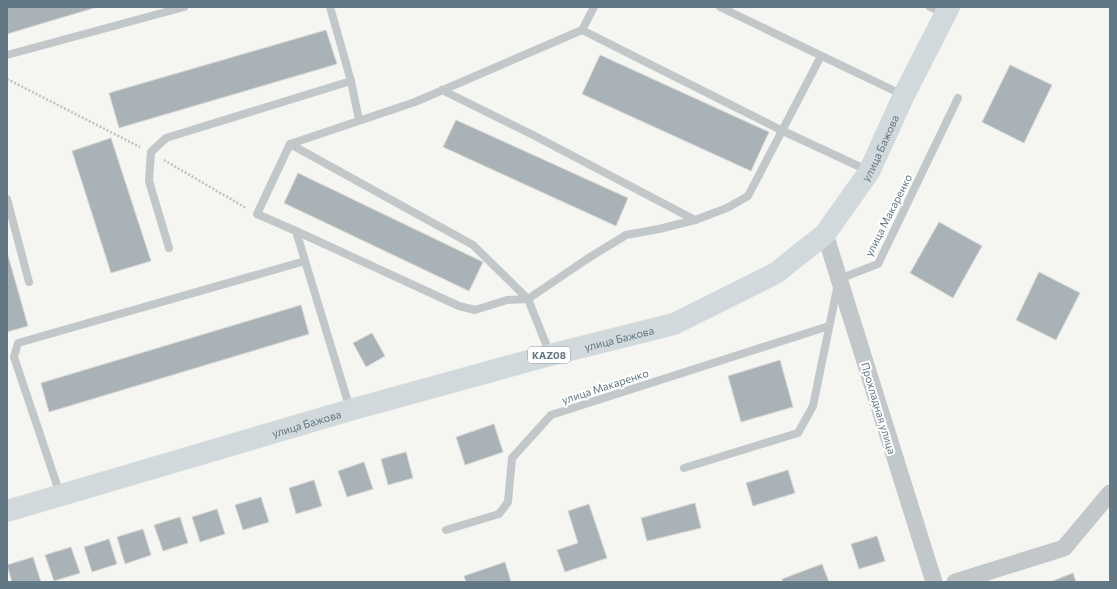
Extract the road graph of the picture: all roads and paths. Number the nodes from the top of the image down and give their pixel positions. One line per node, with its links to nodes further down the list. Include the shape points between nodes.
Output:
1 (184, 7): 7 (lane)
2 (330, 7): 10 (lane)
3 (594, 7): 6 (lane)
4 (720, 7): 8 (lane)
5 (941, 10): 12 (highway, улица Бажова / KAZ08)
6 (582, 30): 11 (lane); 15 (lane)
7 (7, 55)
8 (821, 56): 12 (lane); 15 (lane)
9 (7, 79): 17 (path)
10 (351, 81): 14 (lane); 17 (lane, via 166,138)
11 (442, 90): 14 (lane, via 415,102); 21 (lane)
12 (904, 95): 18 (highway, улица Бажова / KAZ08)
13 (958, 98): 26 (lane, улица Макаренко, via 878,264)
14 (359, 120): 16 (lane)
15 (783, 131): 18 (lane); 21 (lane, via 748,196 727,208)
16 (290, 144): 20 (lane); 28 (lane, via 473,245)
17 (151, 152): 20 (path); 24 (lane, via 149,181)
18 (869, 172): 23 (highway, улица Бажова / KAZ08)
19 (7, 199): 27 (lane)
20 (257, 214): 22 (lane)
21 (695, 220): 28 (lane, via 626,235)
22 (296, 231): 25 (lane); 28 (lane, via 459,306 475,310 507,300)
23 (825, 234): 26 (street, Прохладная улица); 30 (highway, улица Бажова / KAZ08, via 776,272 674,324)
24 (169, 248)
25 (305, 261): 31 (lane); 34 (lane, via 18,343 14,357)
26 (839, 279): 29 (lane); 37 (street, Прохладная улица)
27 (29, 282)
28 (528, 299): 30 (lane)
29 (829, 326): 32 (lane, via 813,406 798,433); 36 (lane, улица Макаренко, via 551,415 512,458 508,502 499,514)
30 (550, 355): 31 (highway, улица Бажова / KAZ08)
31 (350, 410): 34 (highway, улица Бажова / KAZ08)
32 (684, 468)
33 (1110, 493): 38 (street, via 1064,548)
34 (60, 495): 35 (highway, улица Бажова / KAZ08)
35 (7, 511)
36 (446, 530)
37 (934, 582)
38 (956, 582)

